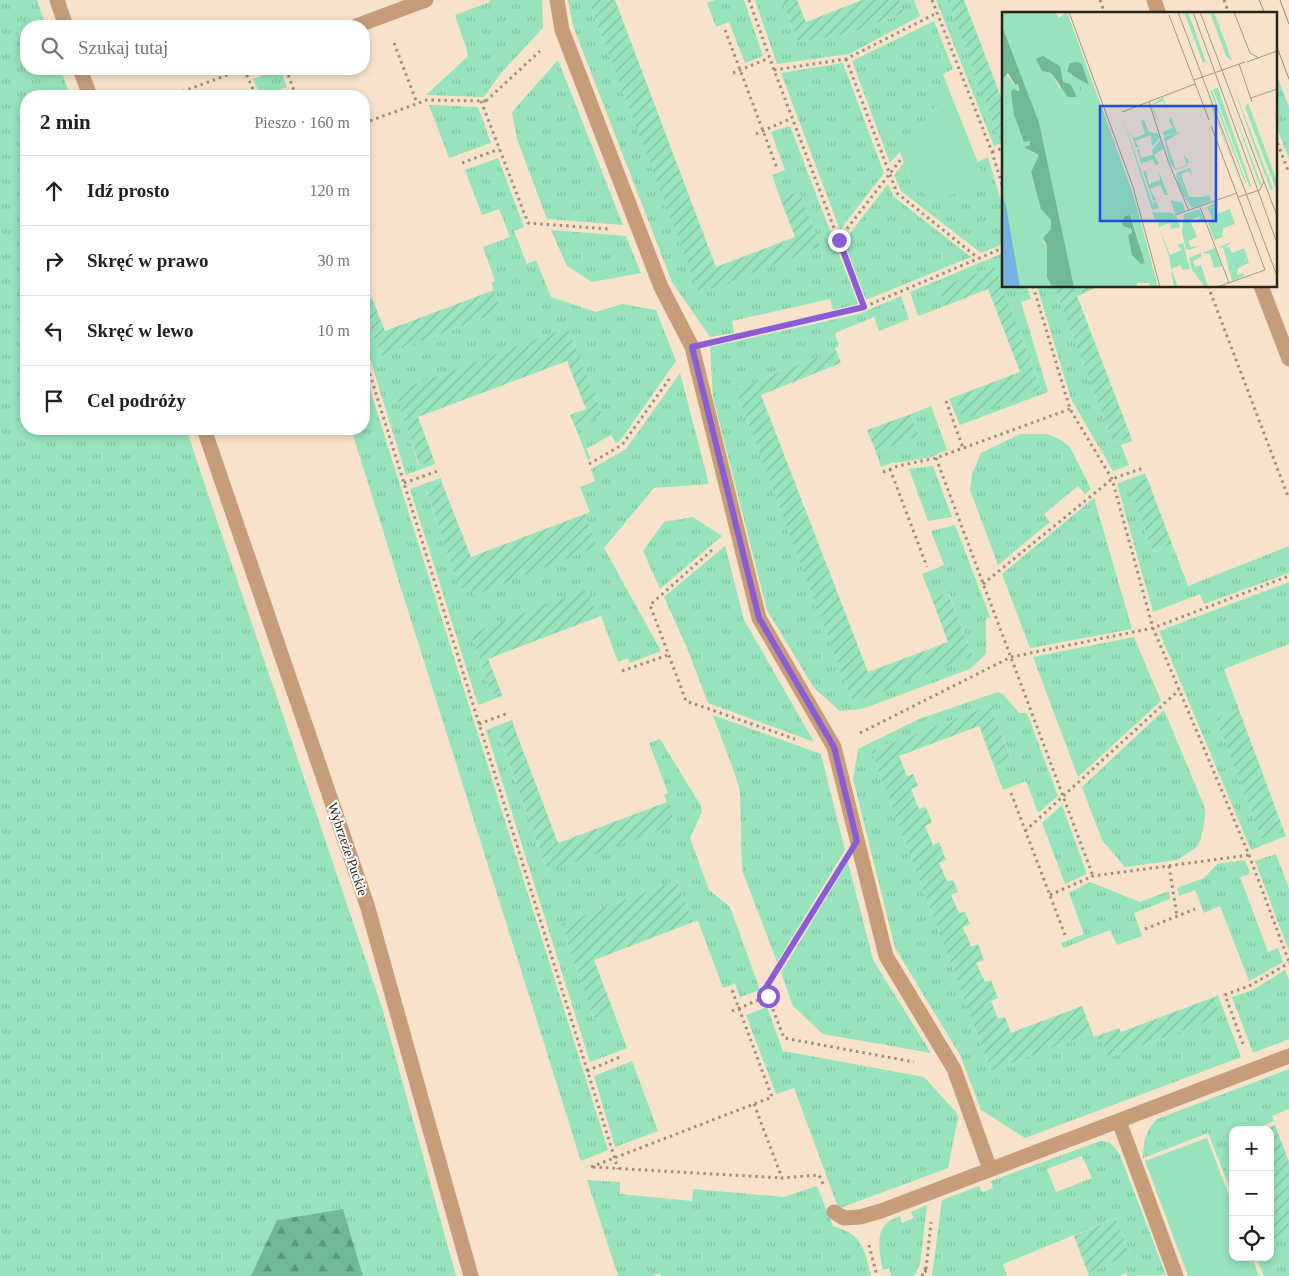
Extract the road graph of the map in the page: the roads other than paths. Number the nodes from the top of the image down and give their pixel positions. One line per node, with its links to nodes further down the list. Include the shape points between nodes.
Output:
1 (57, 0): 6 (lane)
2 (426, 0): 7 (lane)
3 (557, 0): 15 (lane, via 562,30 661,287 692,347 759,618 835,750 886,956 954,1069)
4 (1154, 0): 5 (lane)
5 (1158, 12)
6 (64, 20)
7 (370, 21)
8 (82, 75): 9 (lane)
9 (88, 90)
10 (1263, 288): 11 (lane)
11 (1289, 359)
12 (206, 435): 17 (lane, Wybrzeże Puckie, via 367,905)
13 (1289, 1056): 14 (lane)
14 (1119, 1121): 15 (lane); 18 (lane)
15 (990, 1169): 16 (lane, via 882,1211 844,1218)
16 (834, 1212)
17 (471, 1276)
18 (1176, 1276)

